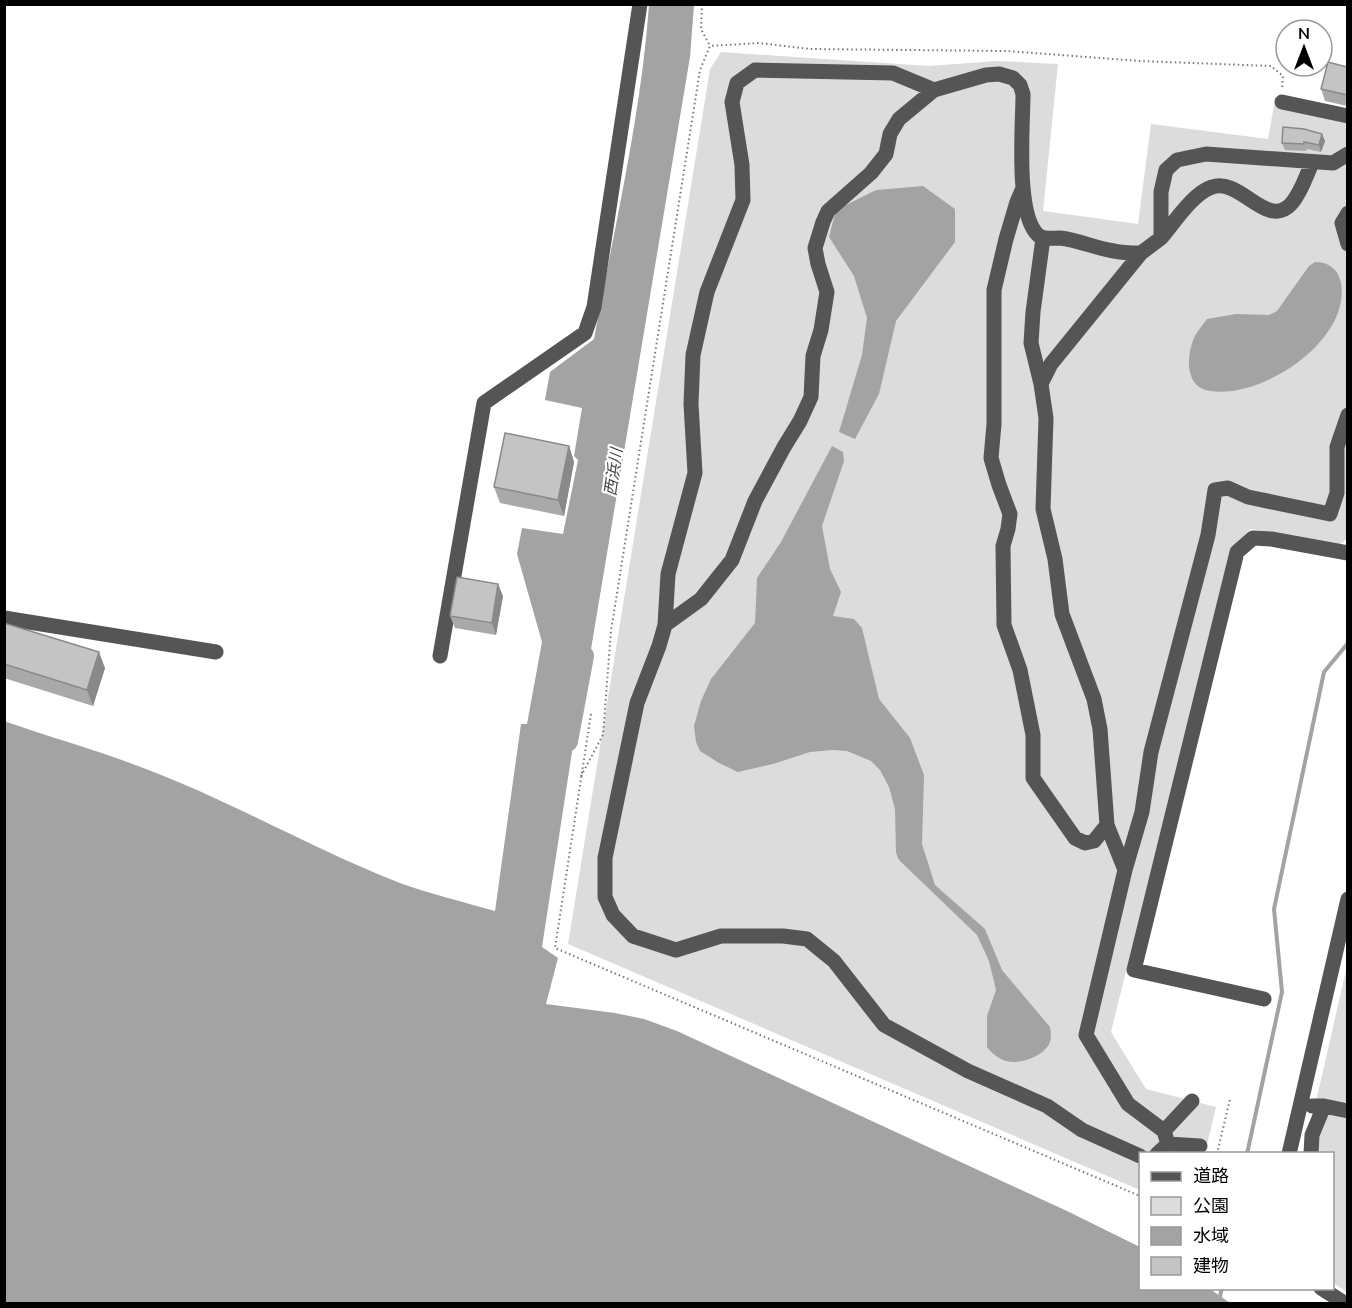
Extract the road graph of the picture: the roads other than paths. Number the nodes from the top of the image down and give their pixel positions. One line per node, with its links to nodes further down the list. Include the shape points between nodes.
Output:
1 (640, 4): 20 (street, via 594,307 585,333 484,402)
2 (934, 90): 7 (street, via 986,75 1013,78 1023,94); 18 (street, via 899,119 885,154 872,173 828,211 815,248 827,292 813,356 811,397 756,501 732,560 701,599); 18 (street, via 893,73 755,70 737,83 732,102 743,200 707,292 693,355 695,473 668,573)
3 (1282, 102): 4 (street)
4 (1347, 116)
5 (1347, 154): 6 (street, via 1333,163)
6 (1312, 163): 10 (street, via 1285,209 1268,210 1236,190 1213,187 1195,198); 10 (street, via 1206,154 1177,160 1166,170 1161,192)
7 (1023, 188): 9 (street, via 1031,223); 21 (street, via 994,290 991,458 1010,514 1003,546 1004,626 1020,670 1031,724 1034,777 1076,838 1085,843 1094,841)
8 (1347, 213): 11 (street, via 1342,223)
9 (1043, 238): 12 (street, via 1060,238 1114,252); 13 (street, via 1031,343)
10 (1161, 238): 12 (street)
11 (1347, 244)
12 (1141, 253): 13 (street, via 1051,364)
13 (1041, 384): 21 (street, via 1046,418 1044,509 1062,614 1094,699 1100,729)
14 (1347, 416): 15 (street, via 1338,447)
15 (1342, 471): 22 (street, via 1330,514 1248,497 1228,488 1215,490 1208,535 1151,752 1142,812)
16 (1347, 553): 24 (street, via 1254,538 1237,552 1134,970)
17 (4, 618): 19 (street)
18 (665, 625): 31 (street, via 637,703 605,858 605,897 613,915 633,936 676,950 721,936 807,939 834,961 884,1025 968,1071 1047,1106 1082,1130)
19 (216, 652)
20 (440, 656)
21 (1107, 825): 22 (street)
22 (1125, 870): 27 (street, via 1086,1035 1128,1104)
23 (1347, 899): 29 (street)
24 (1263, 999)
25 (1192, 1101): 27 (street)
26 (1347, 1111): 30 (street, via 1318,1106)
27 (1163, 1143): 28 (street)
28 (1200, 1146)
29 (1289, 1152)
30 (1311, 1152)
31 (1139, 1156)
32 (1324, 1290): 33 (street)
33 (1346, 1304)

